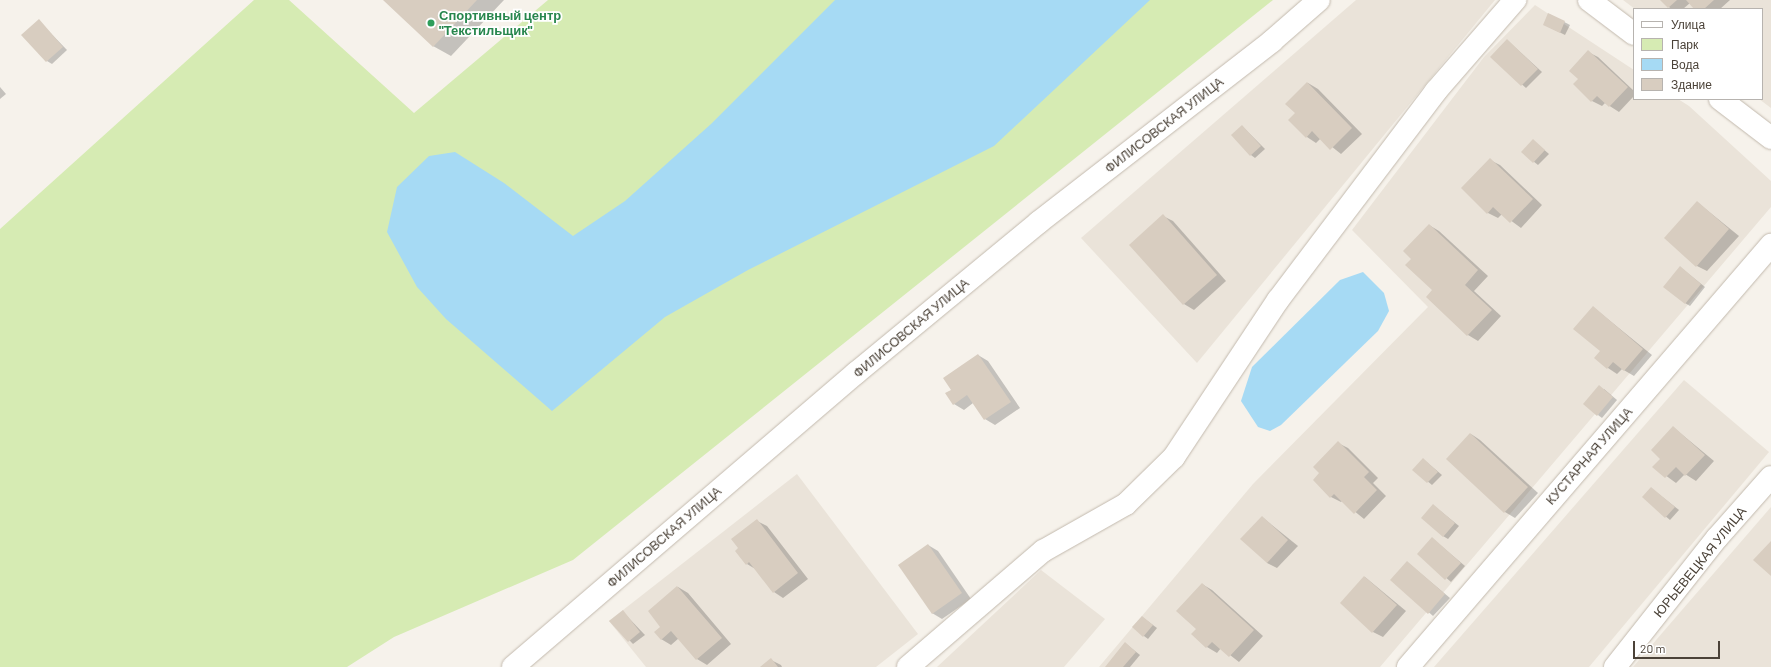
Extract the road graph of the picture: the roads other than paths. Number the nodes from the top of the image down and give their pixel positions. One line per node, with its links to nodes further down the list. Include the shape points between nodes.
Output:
1 (1319, 0): 9 (street, ФИЛИСОВСКАЯ УЛИЦА, via 1272,41 1039,222 856,373)
2 (1515, 0): 10 (street, via 1436,90 1283,294 1174,457 1126,504 1043,551)
3 (1589, 0): 4 (street)
4 (1633, 33)
5 (1721, 100): 6 (street)
6 (1771, 138)
7 (1771, 245): 11 (street, КУСТАРНАЯ УЛИЦА)
8 (1771, 478): 12 (street, ЮРЬЕВЕЦКАЯ УЛИЦА, via 1717,538)
9 (513, 667)
10 (908, 667)
11 (1408, 667)
12 (1615, 667)

